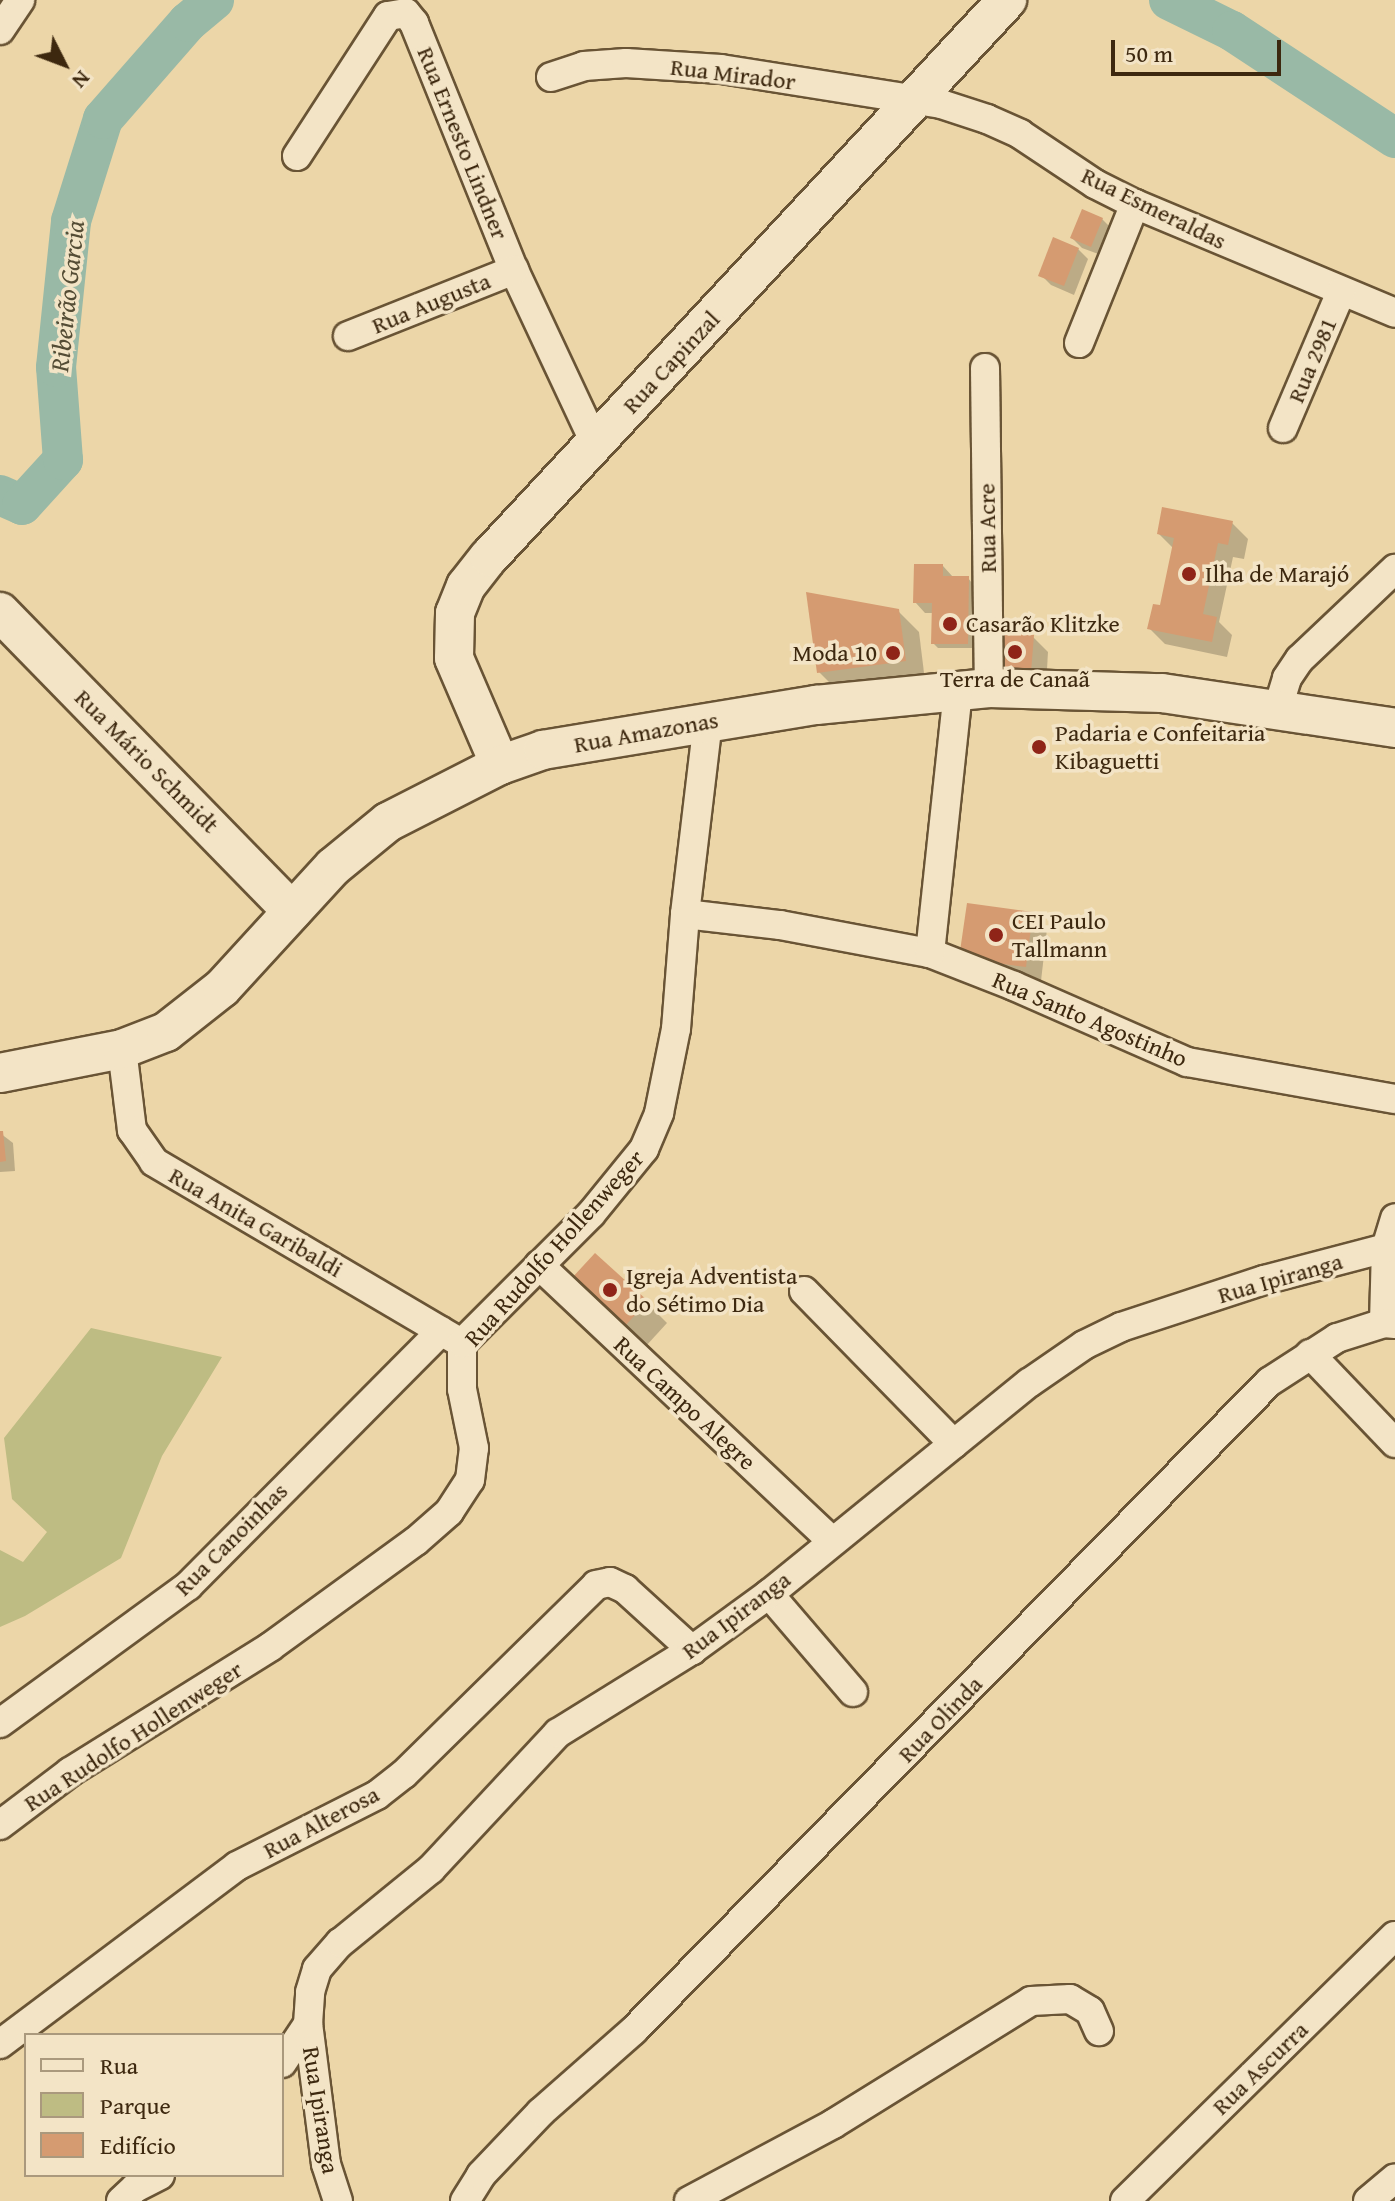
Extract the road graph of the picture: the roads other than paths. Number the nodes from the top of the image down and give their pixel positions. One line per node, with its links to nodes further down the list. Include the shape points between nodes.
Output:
1 (20, 0): 3 (street)
2 (1007, 0): 5 (main road, Rua Capinzal)
3 (0, 30)
4 (551, 77): 5 (street, Rua Mirador, via 584,66 626,63 721,69)
5 (915, 100): 7 (street, Rua Esmeraldas, via 987,119 1020,134); 15 (main road, Rua Capinzal)
6 (297, 156): 8 (street, Rua Ernesto Lindner, via 388,16 406,13)
7 (1135, 204): 9 (street, Rua Esmeraldas); 12 (street)
8 (514, 270): 11 (street, Rua Augusta); 15 (street, Rua Ernesto Lindner)
9 (1341, 292): 10 (street, Rua Esmeraldas); 14 (street, Rua 2981)
10 (1395, 313)
11 (348, 336)
12 (1079, 343)
13 (985, 368): 18 (street, Rua Acre)
14 (1283, 428)
15 (595, 443): 22 (main road, Rua Capinzal, via 489,557 466,586 455,613 454,658)
16 (1395, 569): 19 (street, via 1300,659 1287,678)
17 (0, 612): 23 (main road, Rua Mário Schmidt)
18 (973, 689): 19 (main road, Rua Amazonas, via 1162,693); 20 (main road, Rua Amazonas); 25 (street, Rua Acre)
19 (1277, 711): 21 (main road, Rua Amazonas)
20 (708, 722): 22 (main road, Rua Amazonas, via 543,750); 24 (street, Rua Rudolfo Hollenweger)
21 (1395, 728)
22 (500, 765): 23 (main road, Rua Amazonas, via 388,822 333,867)
23 (292, 911): 26 (main road, Rua Amazonas, via 192,1015)
24 (685, 914): 25 (street, Rua Santo Agostinho, via 780,925); 31 (street, Rua Rudolfo Hollenweger, via 676,1029 659,1113 644,1149 591,1214)
25 (930, 953): 28 (street, Rua Santo Agostinho, via 1187,1062)
26 (122, 1049): 27 (main road, Rua Amazonas); 34 (street, Rua Anita Garibaldi, via 132,1130 154,1162)
27 (0, 1073)
28 (1395, 1099)
29 (1395, 1218): 30 (street)
30 (1386, 1248): 33 (street, Rua Olinda); 37 (street, Rua Ipiranga, via 1264,1280 1121,1327 1053,1364)
31 (539, 1265): 34 (street, Rua Rudolfo Hollenweger); 38 (street, Rua Campo Alegre)
32 (804, 1291): 37 (street)
33 (1390, 1324): 35 (street, Rua Olinda, via 1337,1338)
34 (452, 1337): 42 (street, Rua Canoinhas, via 188,1586); 43 (street, Rua Rudolfo Hollenweger, via 474,1448 470,1480 449,1512 270,1647 70,1772)
35 (1310, 1354): 36 (street); 53 (street, Rua Olinda, via 1269,1382 633,2031 541,2112 481,2175)
36 (1395, 1443)
37 (954, 1444): 38 (street, Rua Ipiranga)
38 (832, 1541): 39 (street, Rua Ipiranga)
39 (769, 1594): 40 (street, Rua Ipiranga); 41 (street)
40 (692, 1650): 45 (street, Rua Ipiranga, via 558,1733 431,1869 340,1943 317,1969); 47 (street, Rua Alterosa, via 625,1589 610,1582 596,1585 377,1795 237,1866)
41 (853, 1692)
42 (0, 1723)
43 (0, 1825)
44 (1395, 1936): 55 (street, Rua Ascurra)
45 (308, 2024): 48 (street); 52 (street, Rua Ipiranga, via 326,2164)
46 (1099, 2031): 54 (street, via 1090,2011 1070,1999 1031,2001 833,2124)
47 (0, 2044)
48 (284, 2060)
49 (156, 2177): 51 (street)
50 (1395, 2178): 56 (street)
51 (121, 2201)
52 (338, 2201)
53 (465, 2201)
54 (689, 2201)
55 (1125, 2201)
56 (1368, 2201)

